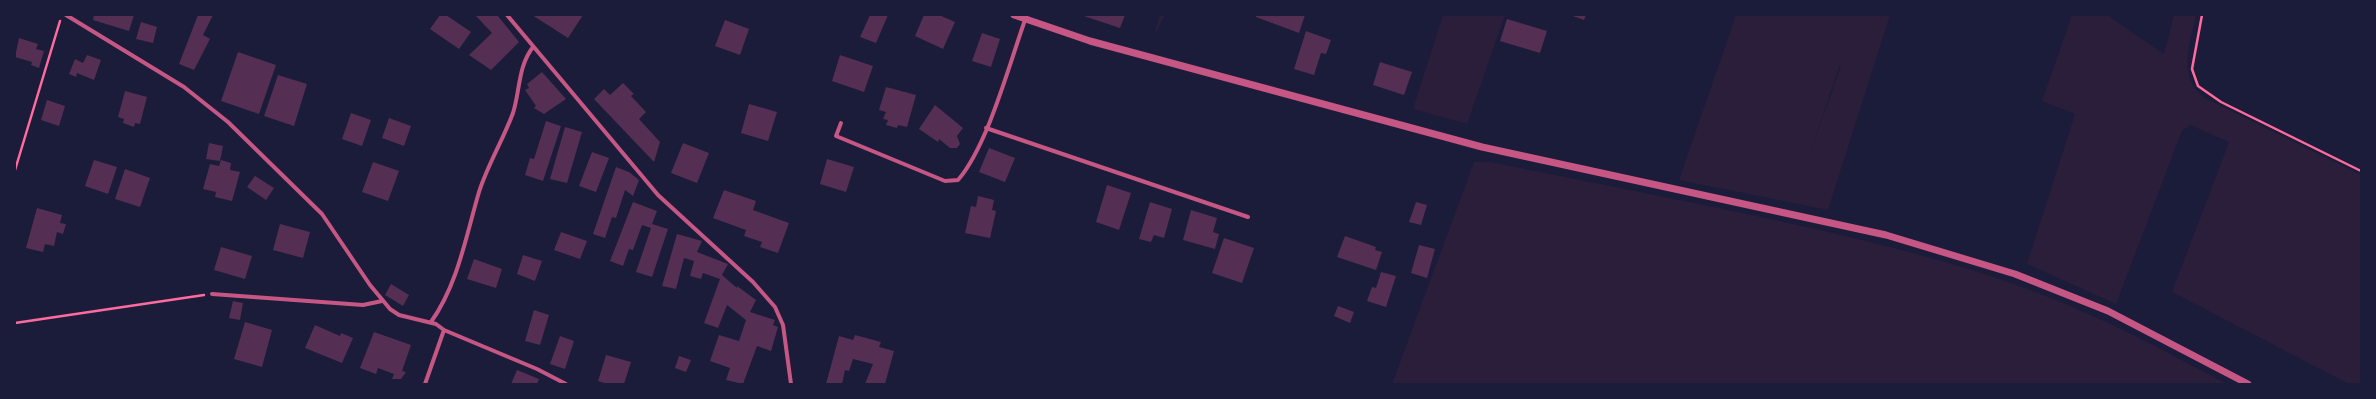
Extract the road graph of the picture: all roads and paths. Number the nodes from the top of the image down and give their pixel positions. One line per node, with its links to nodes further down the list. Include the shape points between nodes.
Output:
1 (61, 15): 10 (path, via 53,49)
2 (66, 15): 14 (street, via 184,87 228,122 322,214)
3 (507, 15): 7 (street)
4 (1014, 15): 6 (street)
5 (2202, 15): 11 (path, via 2192,69 2198,86 2221,102)
6 (1025, 20): 9 (street); 21 (street, via 1090,41 1418,130 1886,235 2015,274 2108,311)
7 (533, 47): 15 (street, via 526,55 511,117 480,191 448,293); 20 (street, via 658,195 753,282 775,307 783,325)
8 (841, 122): 9 (street, via 836,136 945,181 958,180 966,170)
9 (986, 128): 12 (street)
10 (15, 170)
11 (2361, 171)
12 (1248, 217)
13 (212, 294): 14 (street, via 363,305); 16 (path)
14 (382, 301): 15 (street, via 399,315)
15 (431, 322): 17 (street)
16 (15, 323)
17 (444, 330): 18 (street); 19 (street)
18 (424, 384)
19 (566, 384)
20 (791, 384)
21 (2248, 384)

